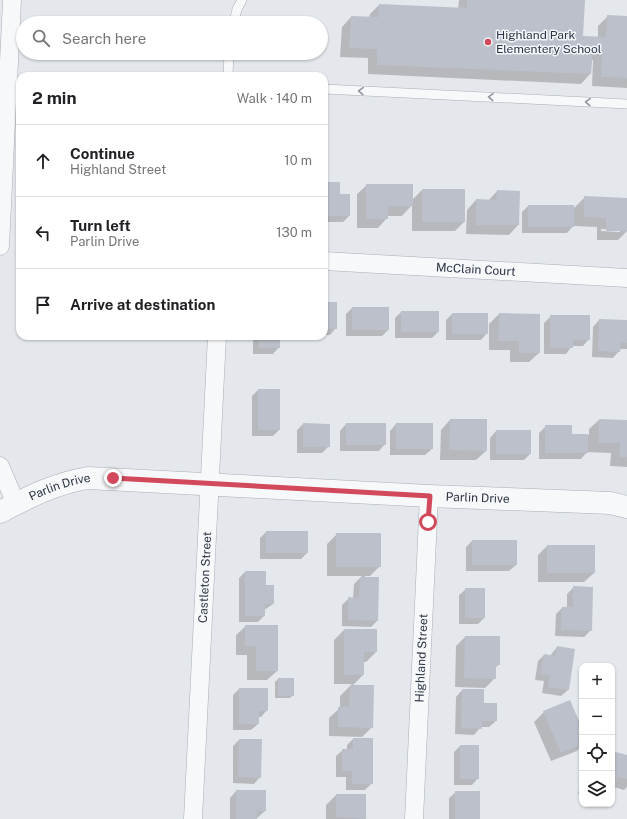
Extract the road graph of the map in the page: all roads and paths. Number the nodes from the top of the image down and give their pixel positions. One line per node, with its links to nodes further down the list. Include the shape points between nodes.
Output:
1 (12, 0): 7 (street)
2 (242, 0): 3 (lane)
3 (236, 16)
4 (229, 60): 5 (lane)
5 (228, 72)
6 (328, 89): 8 (lane, one-way to 6)
7 (3, 102): 9 (street)
8 (627, 104)
9 (0, 246)
10 (328, 261): 11 (street, McClain Court)
11 (627, 278)
12 (217, 340): 14 (street, Castleton Street)
13 (0, 466): 17 (street)
14 (210, 485): 15 (street, Parlin Drive); 17 (street, Parlin Drive, via 88,478 46,489); 18 (street, Castleton Street)
15 (430, 496): 16 (street, Parlin Drive, via 610,504); 19 (street, Highland Street)
16 (627, 507)
17 (8, 508)
18 (193, 819)
19 (414, 819)

